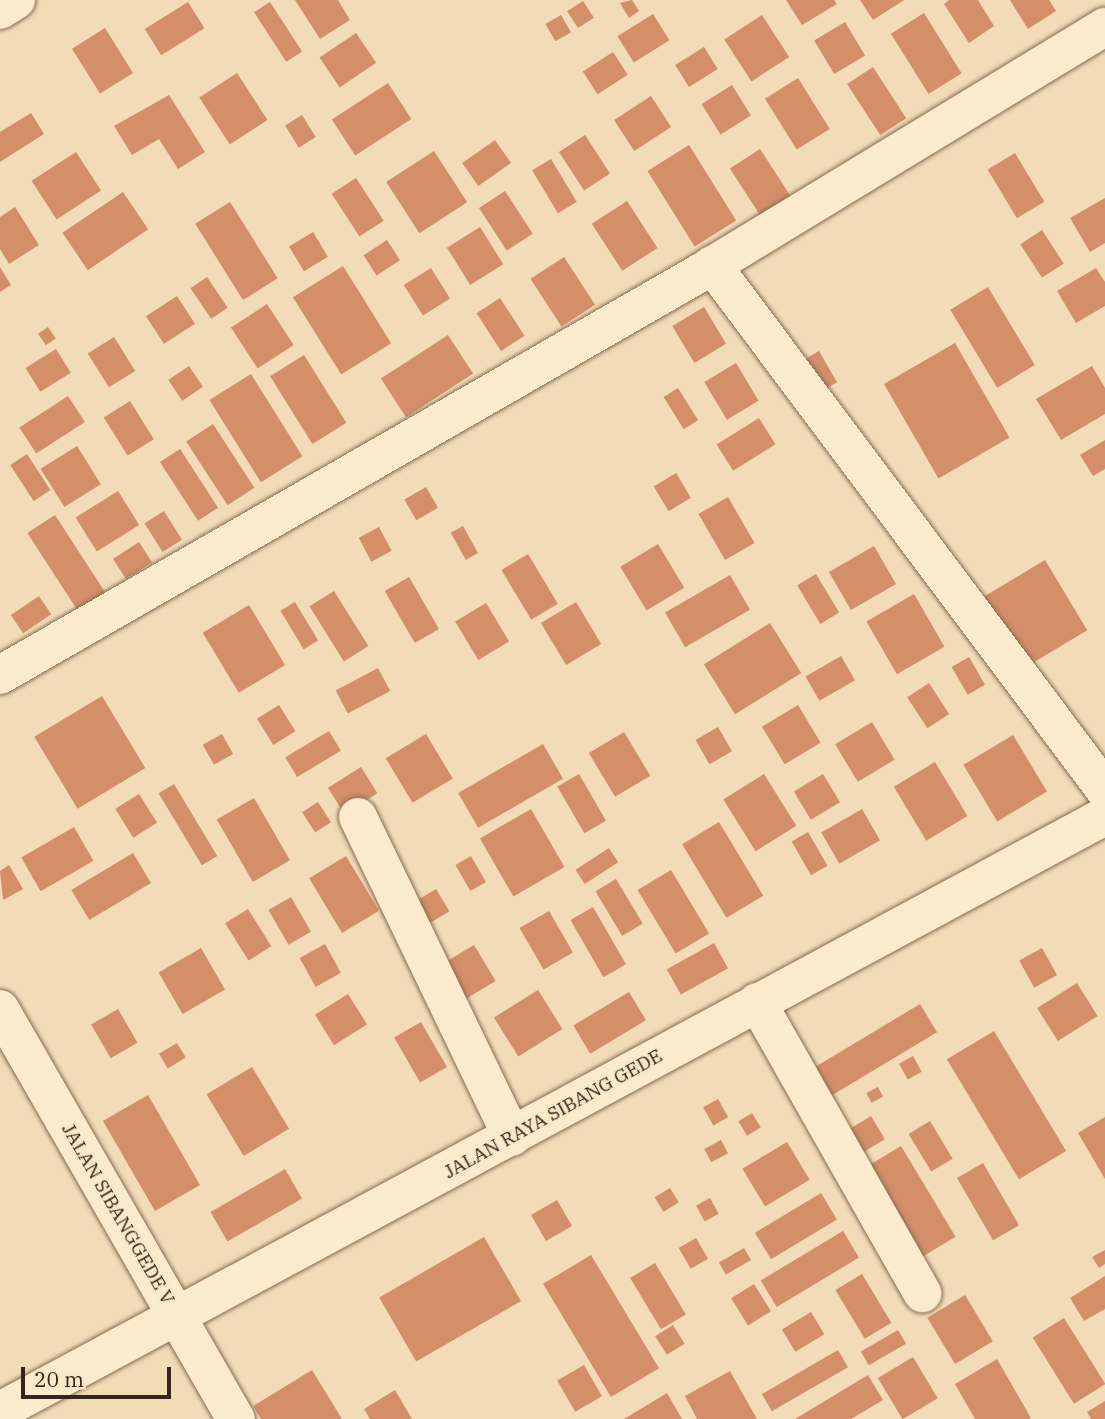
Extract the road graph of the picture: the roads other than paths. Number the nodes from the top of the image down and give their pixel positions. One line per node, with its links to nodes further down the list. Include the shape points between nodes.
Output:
1 (16, 0): 2 (street)
2 (0, 10)
3 (1105, 27): 4 (street)
4 (712, 265): 5 (street); 6 (street)
5 (0, 675)
6 (1105, 790)
7 (1105, 816): 9 (street, JALAN RAYA SIBANG GEDE)
8 (358, 817): 11 (street)
9 (757, 1002): 11 (street, JALAN RAYA SIBANG GEDE); 12 (street)
10 (0, 1009): 13 (street, JALAN SIBANGGEDE V)
11 (512, 1136): 13 (street, JALAN RAYA SIBANG GEDE)
12 (922, 1293)
13 (177, 1317): 14 (street, JALAN RAYA SIBANG GEDE); 15 (street, JALAN SIBANGGEDE V)
14 (0, 1411)
15 (236, 1419)

